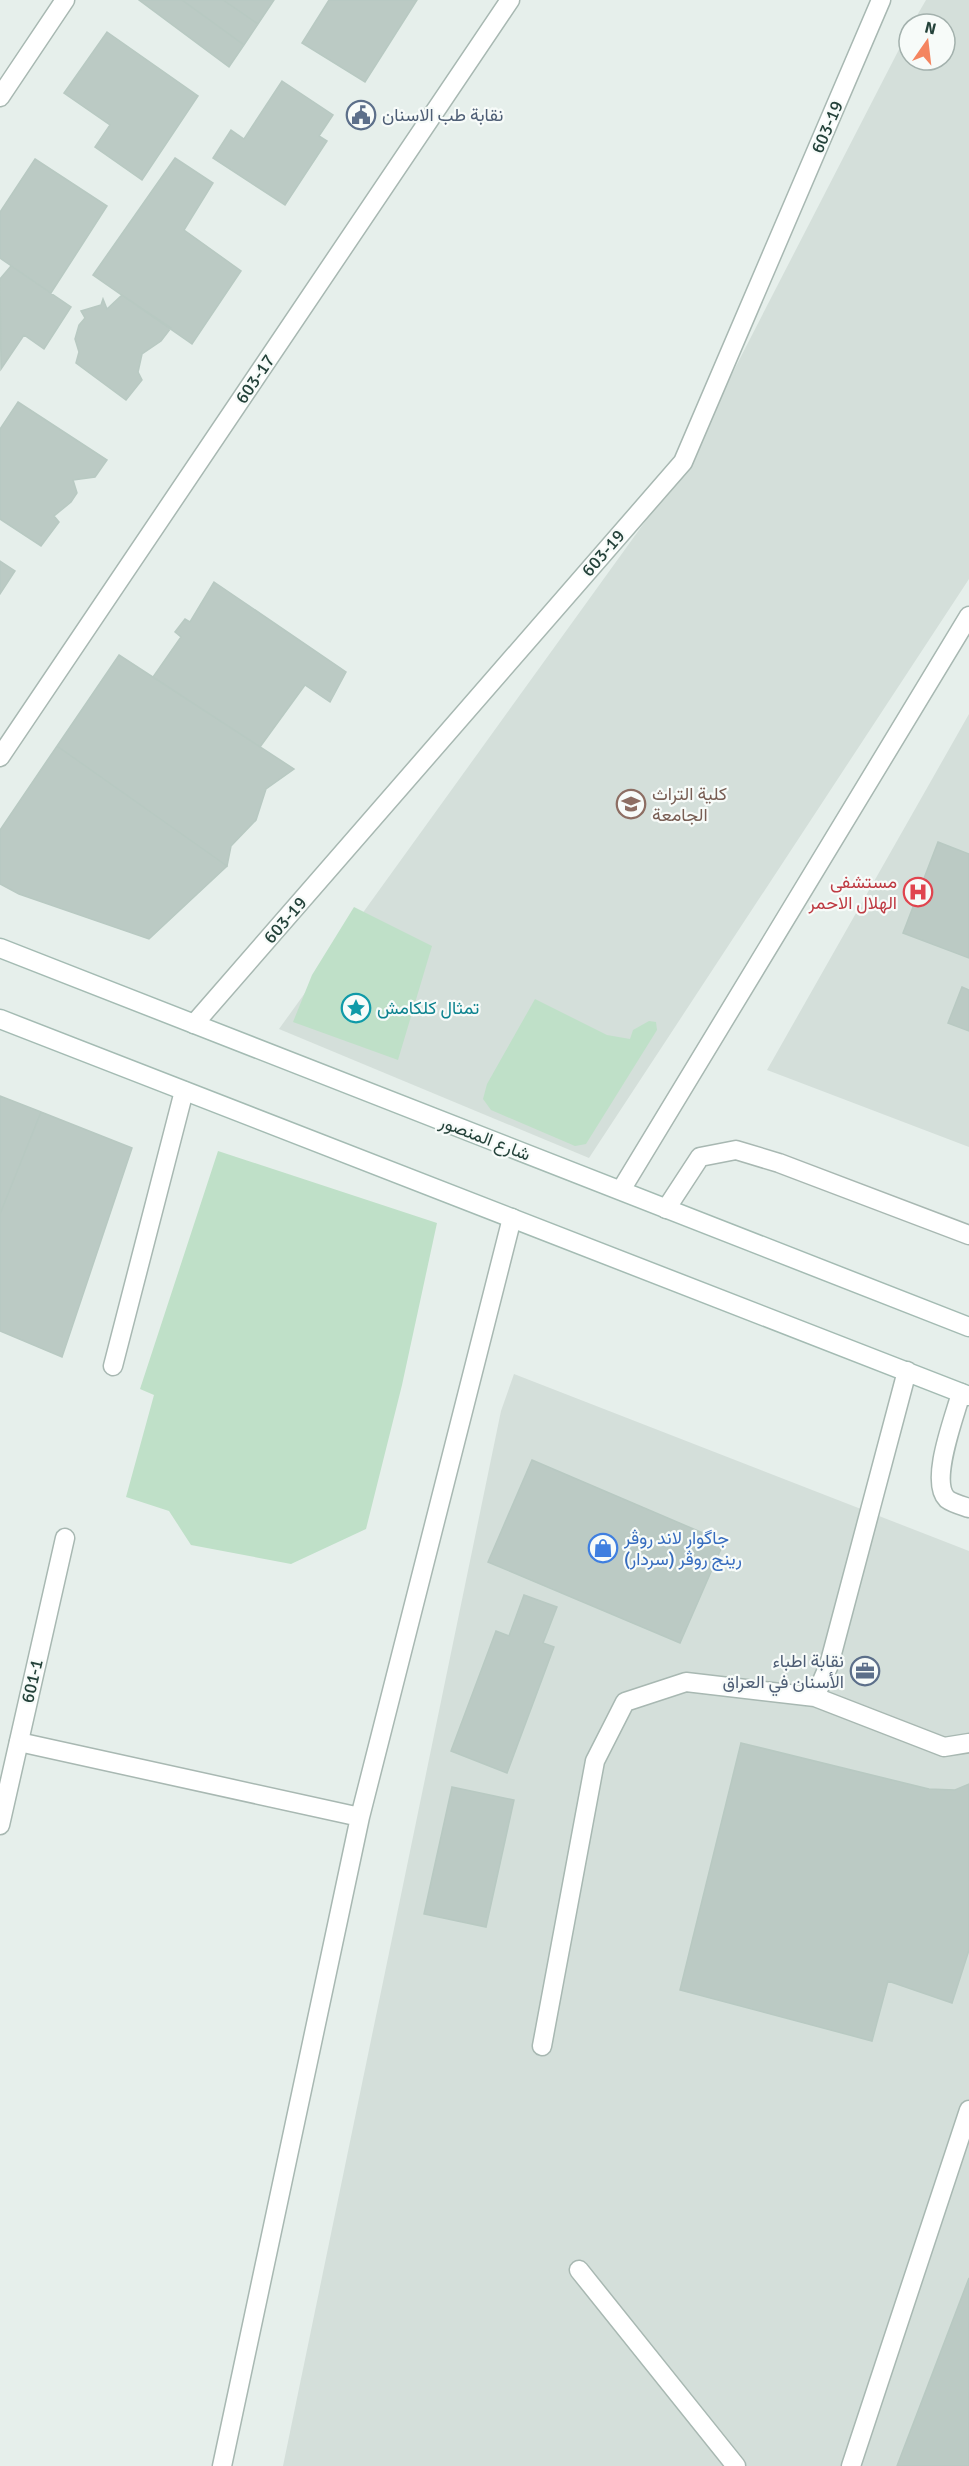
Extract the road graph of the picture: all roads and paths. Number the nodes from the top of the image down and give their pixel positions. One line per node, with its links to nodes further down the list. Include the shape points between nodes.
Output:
1 (65, 0): 4 (street)
2 (510, 0): 6 (street, 603-17)
3 (880, 0): 9 (street, 603-19, via 683,462)
4 (0, 97)
5 (969, 616): 11 (street)
6 (0, 757)
7 (0, 948): 9 (street, شارع المنصور)
8 (0, 1019): 10 (street)
9 (194, 1024): 11 (street, شارع المنصور)
10 (184, 1091): 13 (street); 16 (street)
11 (621, 1190): 12 (street, شارع المنصور)
12 (666, 1209): 14 (street, via 700,1157 736,1150); 15 (street, شارع المنصور)
13 (512, 1218): 17 (street); 24 (street)
14 (969, 1235)
15 (969, 1327)
16 (113, 1366)
17 (906, 1371): 18 (street); 21 (street, via 829,1665)
18 (965, 1394): 19 (street, via 940,1472 948,1500)
19 (969, 1508)
20 (65, 1538): 22 (street, 601-1)
21 (815, 1697): 23 (street, via 945,1747); 26 (street, via 686,1682 625,1702 595,1761)
22 (19, 1742): 24 (street); 25 (street, 601-1)
23 (969, 1743)
24 (360, 1817): 29 (street)
25 (0, 1825)
26 (542, 2046)
27 (969, 2110): 31 (street)
28 (579, 2270): 30 (street)
29 (222, 2466)
30 (736, 2466)
31 (851, 2466)

